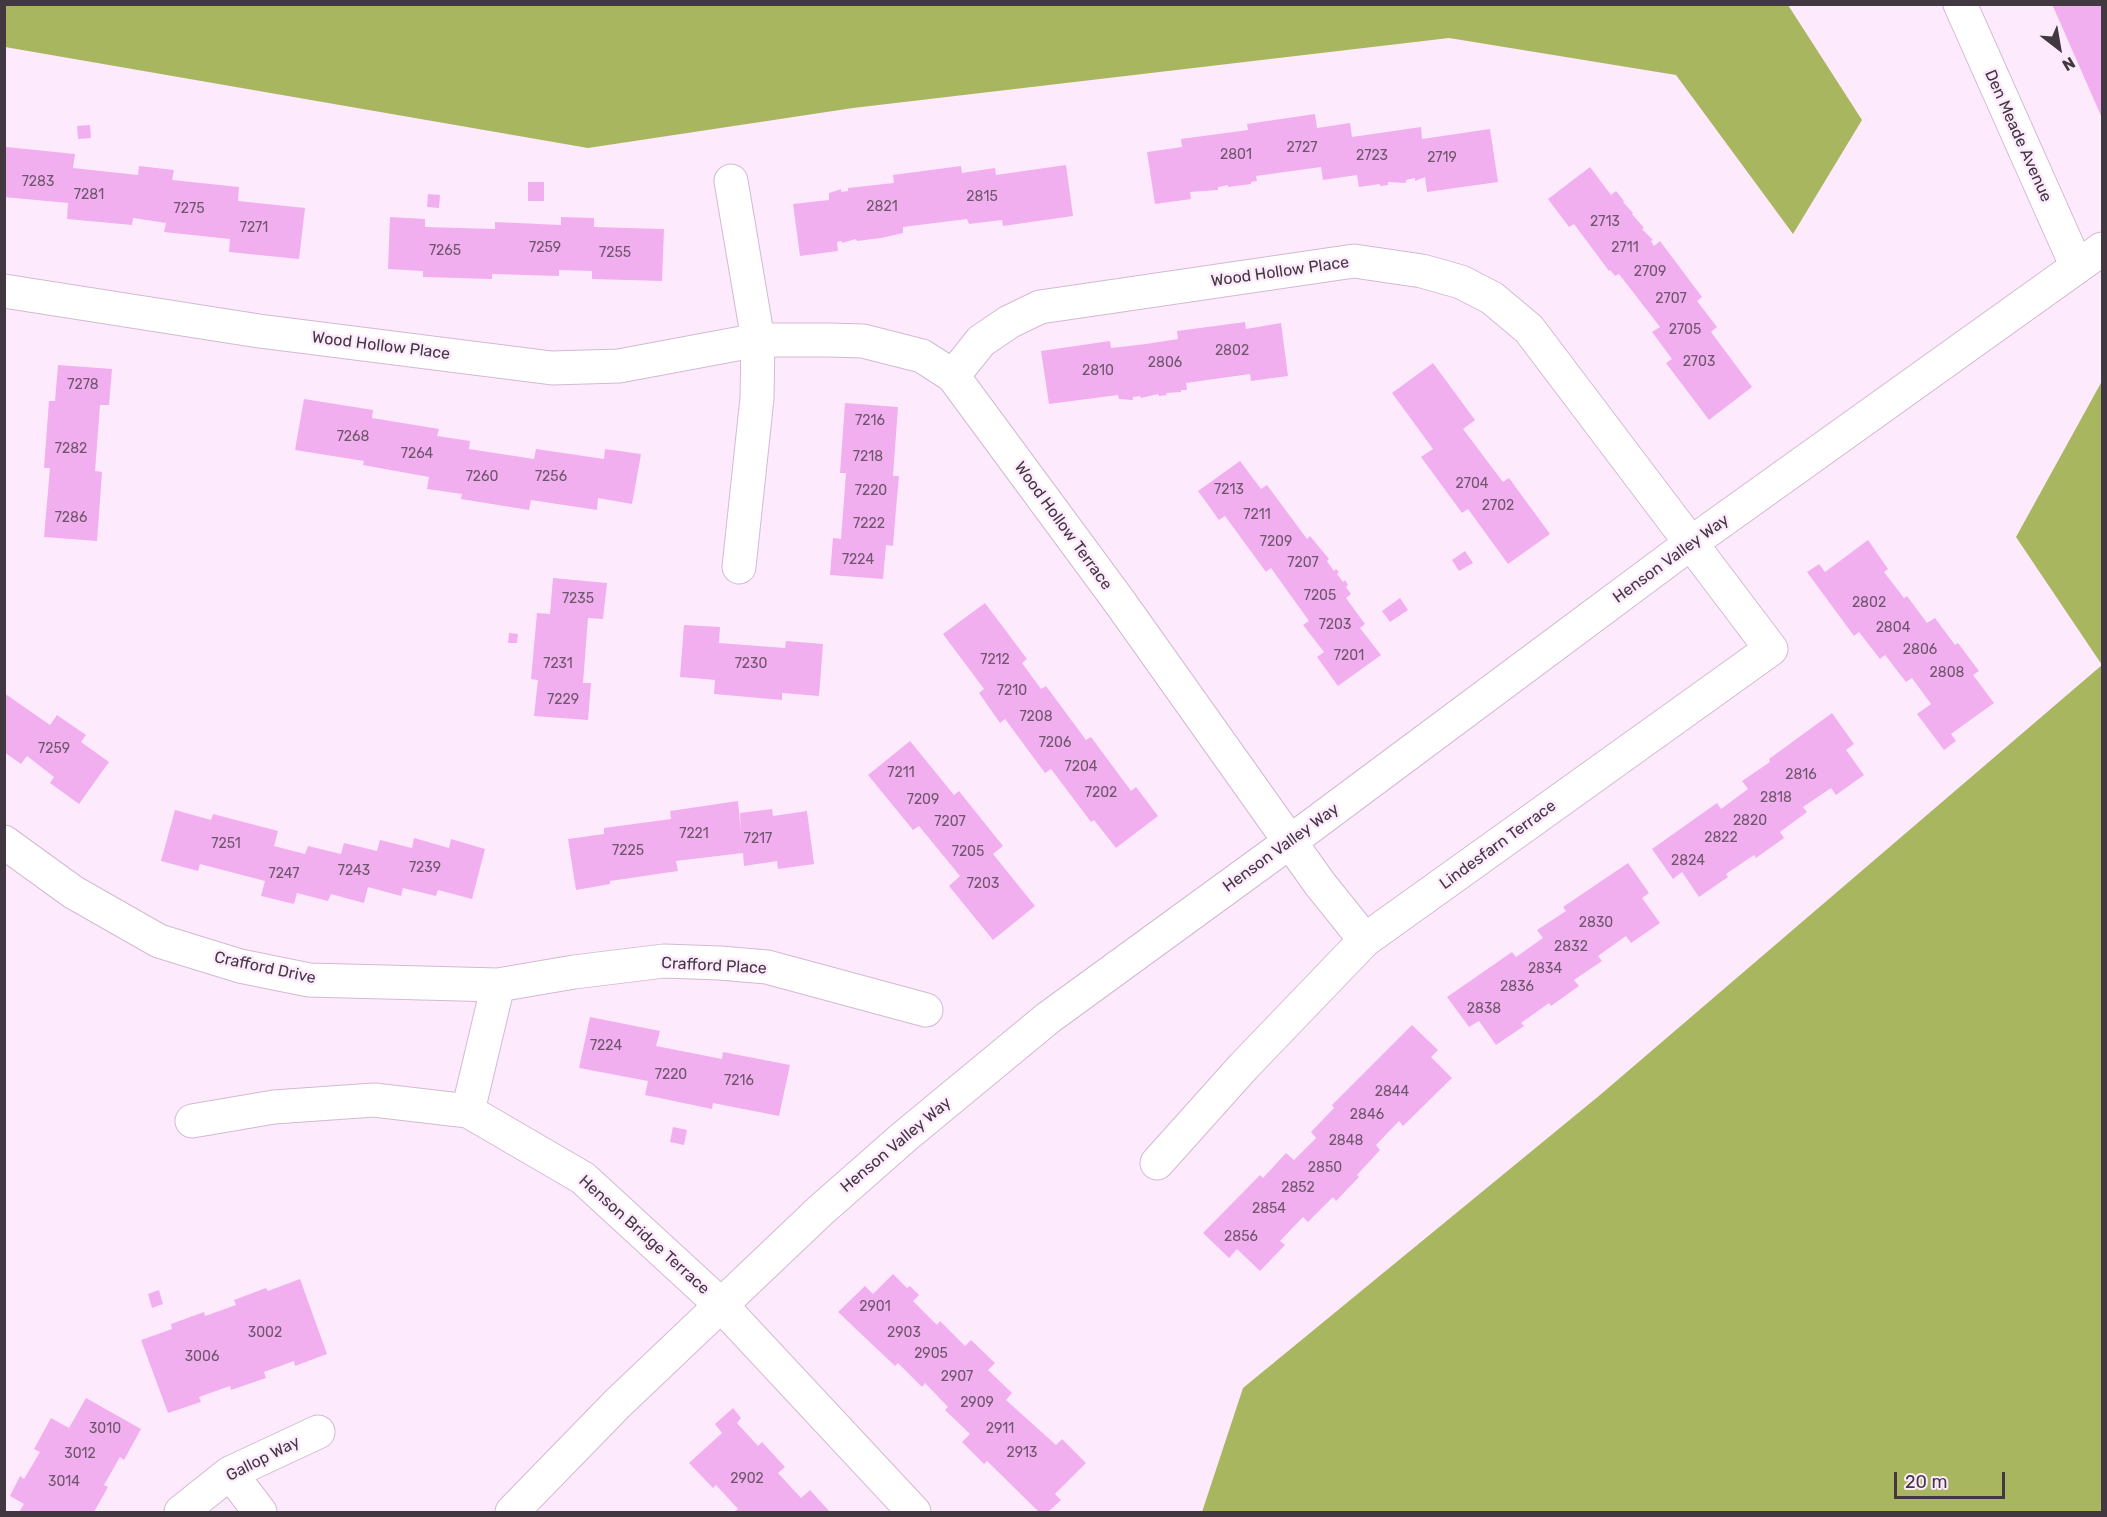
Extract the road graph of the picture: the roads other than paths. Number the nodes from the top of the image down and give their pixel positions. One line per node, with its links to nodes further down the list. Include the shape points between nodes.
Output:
1 (1960, 4): 3 (street, Den Meade Avenue)
2 (731, 181): 5 (street)
3 (2090, 258): 7 (street, Henson Valley Way)
4 (4, 291): 5 (street, Wood Hollow Place, via 259,331 552,368 619,366)
5 (758, 340): 6 (street, Wood Hollow Terrace, via 863,341 922,356); 8 (street, via 757,398)
6 (953, 376): 7 (street, Wood Hollow Place, via 981,341 1040,307 1354,261 1422,271 1461,282 1492,298 1529,329); 9 (street, Wood Hollow Terrace)
7 (1691, 543): 9 (street, Henson Valley Way); 11 (street, Lindesfarn Terrace, via 1771,649)
8 (739, 567)
9 (1291, 841): 11 (street, Wood Hollow Terrace); 17 (street, Henson Valley Way, via 1048,1018 904,1137)
10 (4, 842): 12 (street, Crafford Drive, via 73,892 159,941 240,966 309,980)
11 (1365, 940): 16 (street, Lindesfarn Terrace)
12 (498, 985): 13 (street, Crafford Place, via 664,961 720,963 767,967); 14 (street)
13 (926, 1010)
14 (468, 1112): 15 (street, Henson Bridge Terrace, via 374,1100 274,1107); 17 (street, Henson Bridge Terrace, via 583,1178)
15 (192, 1121)
16 (1157, 1163)
17 (720, 1304): 22 (street, Henson Valley Way); 23 (street, Henson Bridge Terrace)
18 (318, 1432): 19 (street, Gallop Way)
19 (230, 1473): 20 (street, Gallop Way); 21 (street)
20 (182, 1512)
21 (260, 1512)
22 (512, 1512)
23 (914, 1512)

